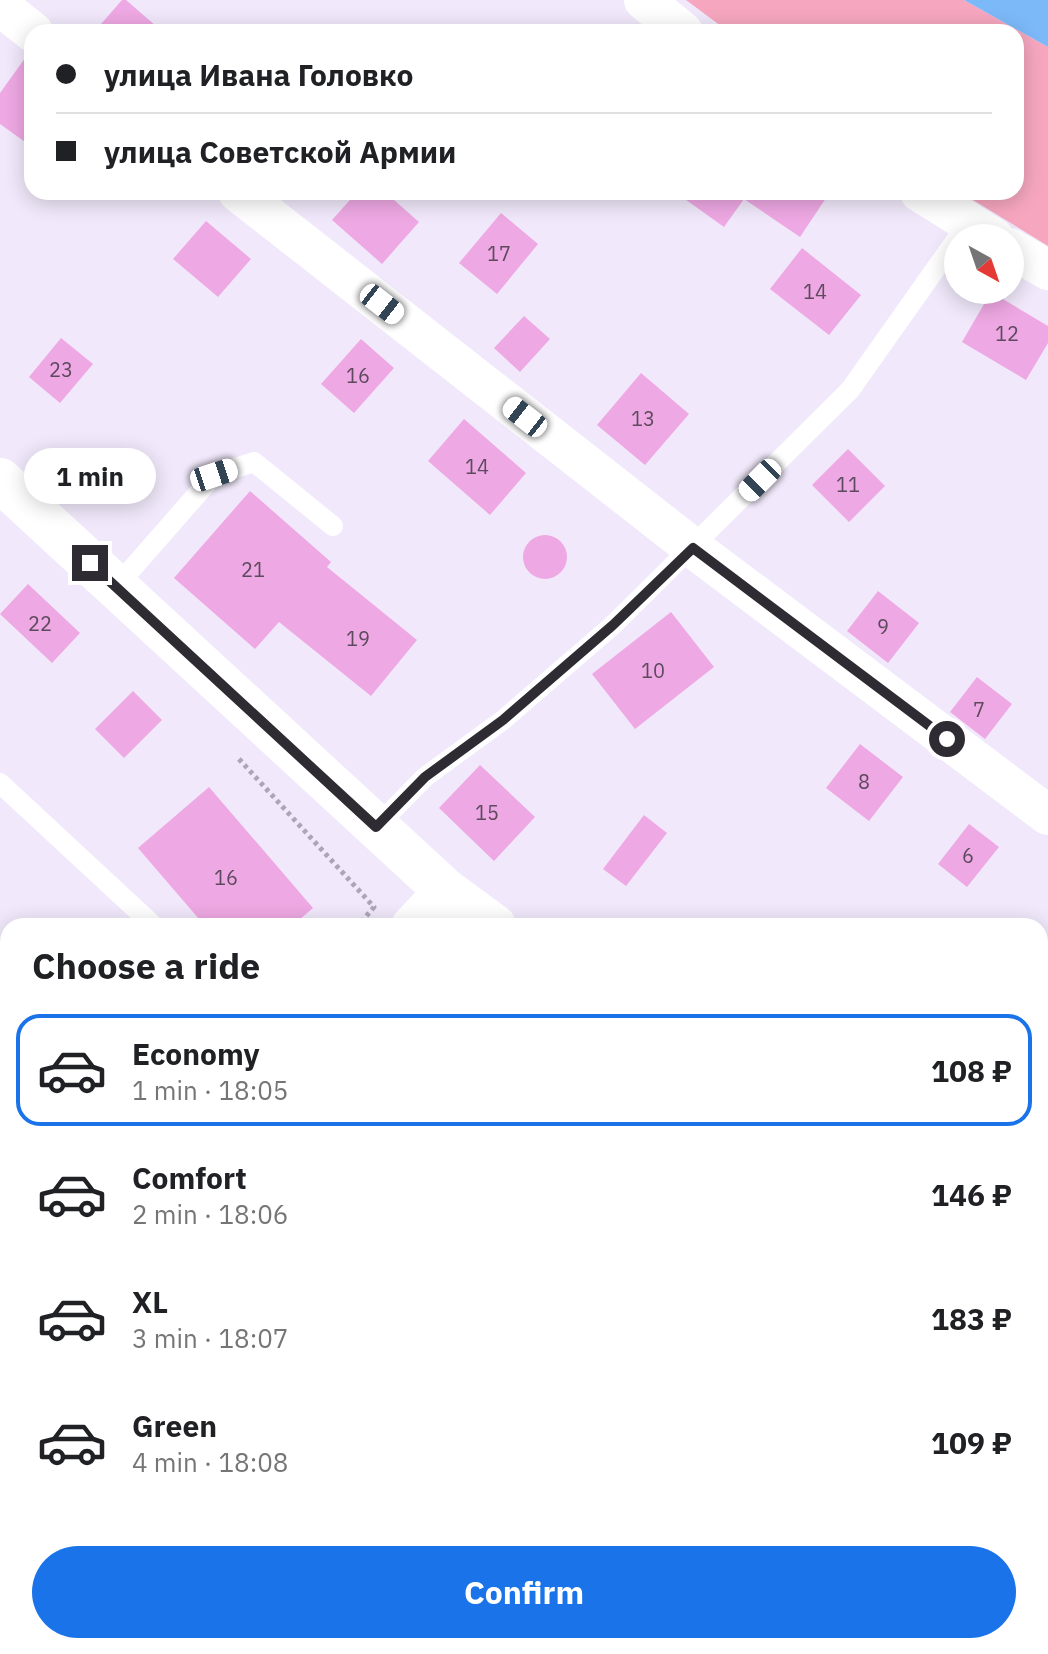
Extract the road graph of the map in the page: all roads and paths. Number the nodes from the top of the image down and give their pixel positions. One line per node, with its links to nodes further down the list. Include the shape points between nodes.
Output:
1 (644, 0): 3 (street)
2 (0, 6): 4 (street)
3 (673, 24)
4 (24, 25)
5 (248, 200): 13 (street)
6 (933, 200): 7 (street)
7 (971, 224)
8 (1024, 256): 9 (street)
9 (1048, 270)
10 (944, 275): 13 (lane, via 850,390)
11 (0, 480): 14 (main road)
12 (333, 526): 14 (lane, via 254,462 214,475)
13 (693, 548): 16 (street); 17 (lane, via 503,720 425,777)
14 (116, 587): 17 (main road)
15 (0, 783): 20 (lane)
16 (1048, 815)
17 (376, 827): 18 (main road)
18 (445, 890): 22 (street); 23 (main road)
19 (359, 891): 21 (path, via 374,907)
20 (145, 918)
21 (365, 918)
22 (419, 918)
23 (483, 918)

